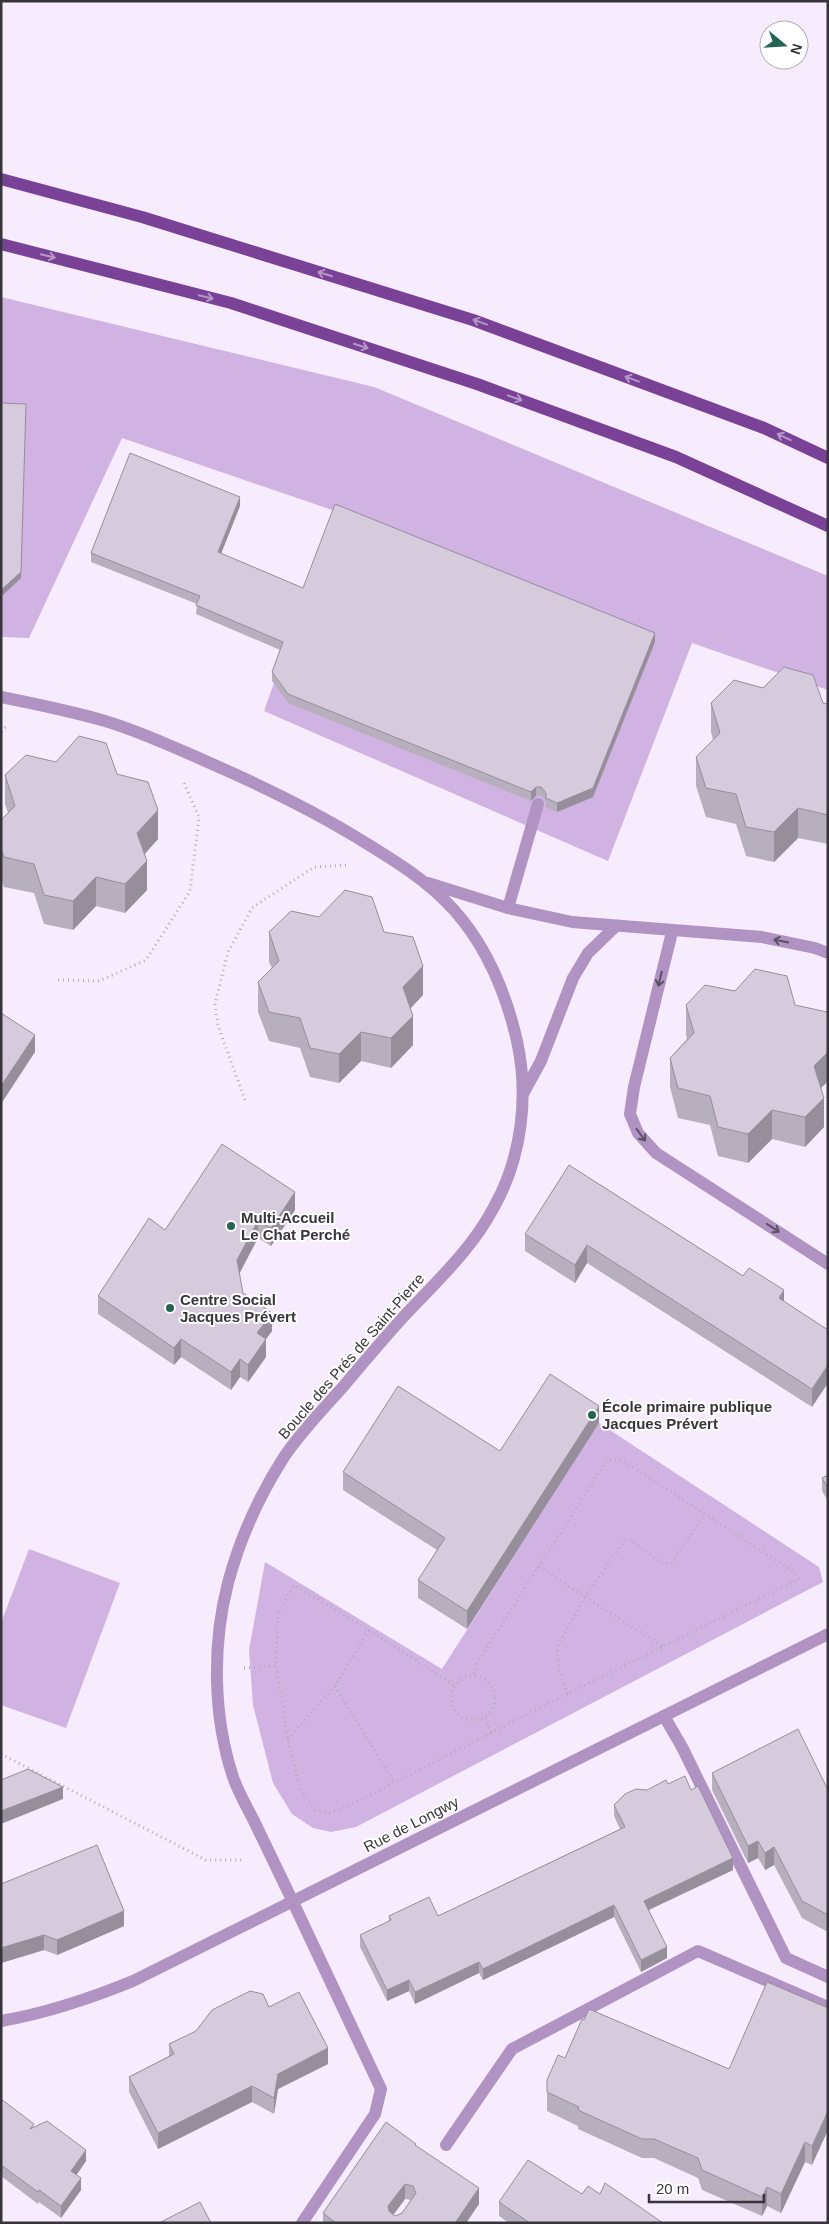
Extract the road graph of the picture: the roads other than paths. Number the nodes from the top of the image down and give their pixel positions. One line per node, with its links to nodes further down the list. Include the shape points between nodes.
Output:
1 (1, 179): 3 (main road, one-way to 1, via 764,428 472,320 142,217)
2 (1, 244): 4 (main road, one-way to 4, via 231,303 477,384 676,457)
3 (828, 458)
4 (828, 526)
5 (1, 697): 7 (street, Boucle des Prés de Saint-Pierre, via 102,720 167,744 297,802)
6 (538, 804): 8 (street)
7 (427, 882): 8 (street, Boucle des Prés de Saint-Pierre); 12 (street, Boucle des Prés de Saint-Pierre, via 481,947 499,982 521,1060)
8 (508, 908): 9 (street, Boucle des Prés de Saint-Pierre, via 572,922)
9 (616, 926): 10 (street, Boucle des Prés de Saint-Pierre); 12 (street, via 588,952 573,978 541,1061)
10 (672, 932): 11 (street, Boucle des Prés de Saint-Pierre, one-way to 10, via 762,937); 13 (street, one-way to 13, via 634,1087 630,1114 638,1133 656,1153)
11 (828, 953)
12 (524, 1092): 16 (street, Boucle des Prés de Saint-Pierre, via 511,1169 495,1206 470,1246 286,1454 262,1493 244,1533 229,1583 218,1631 218,1690 224,1740 234,1780)
13 (828, 1264)
14 (828, 1634): 15 (street, Rue de Longwy)
15 (664, 1716): 16 (street, Rue de Longwy); 17 (street, via 786,1958)
16 (293, 1902): 19 (street, Rue de Longwy, via 133,1982 87,2000); 21 (street, Boucle des Prés de Saint-Pierre, via 382,2089 375,2114)
17 (828, 1977)
18 (828, 2007): 20 (street, via 698,1951 512,2049)
19 (1, 2021)
20 (446, 2145)
21 (302, 2223)

